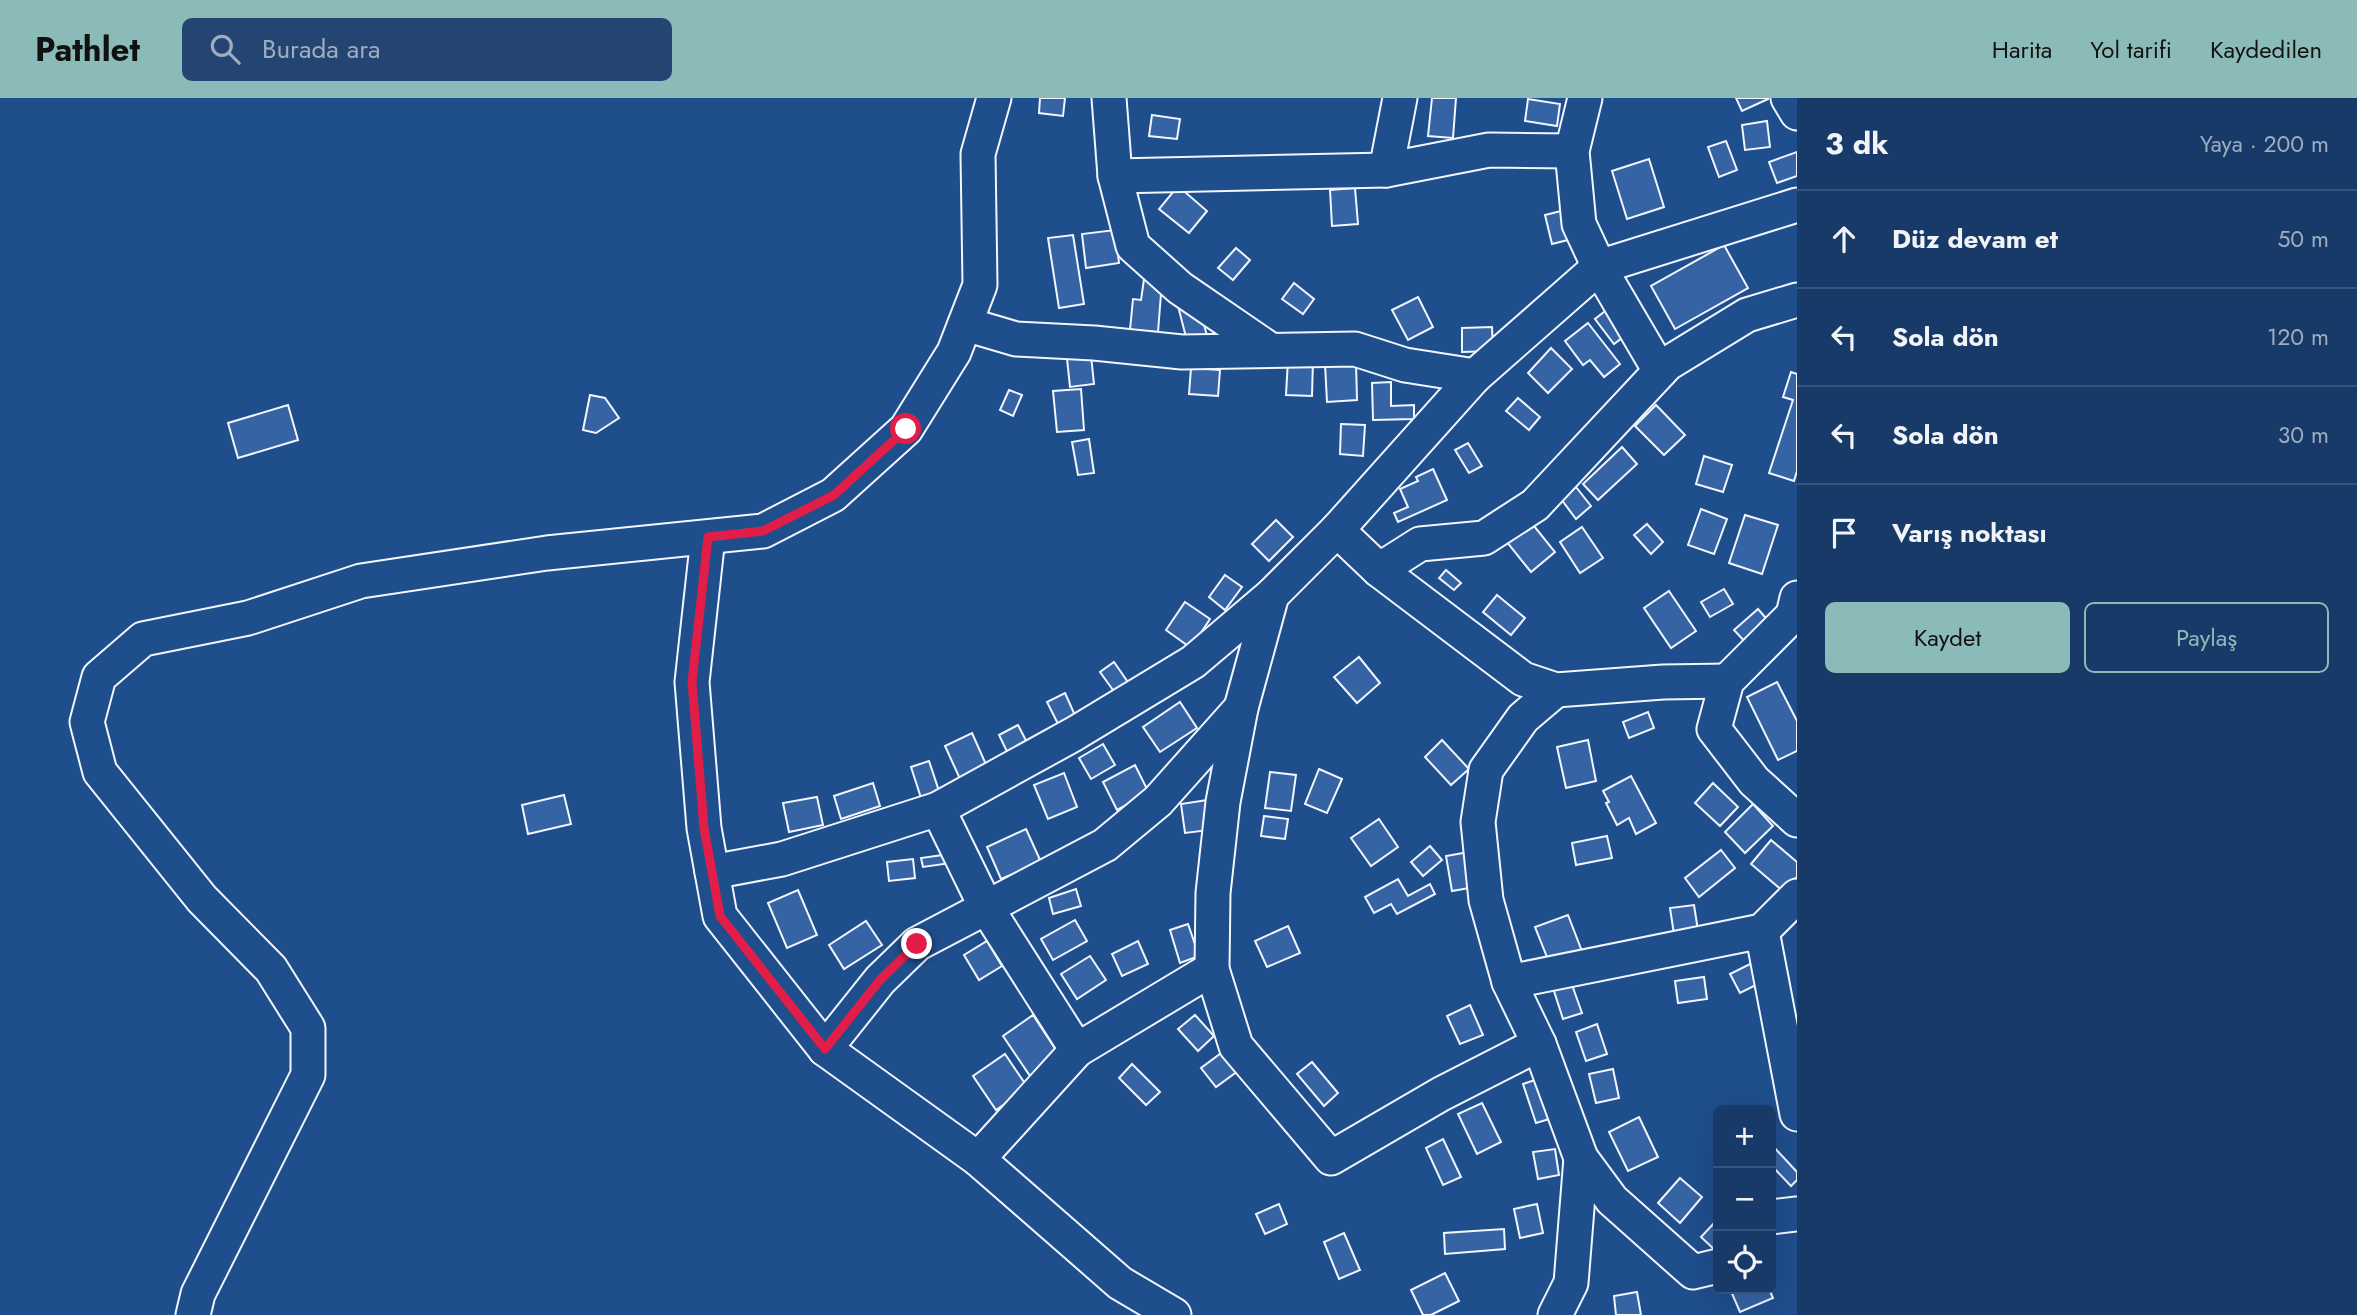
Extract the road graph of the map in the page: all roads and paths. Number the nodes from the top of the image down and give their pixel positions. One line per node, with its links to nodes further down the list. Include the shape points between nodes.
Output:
1 (994, 98): 11 (street, via 978,154 980,285)
2 (1109, 98): 7 (street)
3 (1399, 98): 6 (street)
4 (1585, 98): 5 (street)
5 (1572, 151): 6 (street, via 1489,150); 9 (street, via 1579,223)
6 (1385, 170): 7 (street)
7 (1115, 176): 12 (street, via 1133,246 1180,288)
8 (1797, 205): 9 (street)
9 (1599, 267): 13 (street); 14 (street)
10 (1797, 300): 13 (street, via 1747,315)
11 (965, 324): 12 (street, via 1016,340 1182,352); 16 (street, via 954,352 906,429 834,495 763,531)
12 (1269, 349): 14 (street, via 1355,349 1405,365)
13 (1660, 371): 17 (street, via 1535,505 1484,538 1420,544)
14 (1475, 376): 15 (street)
15 (1337, 530): 17 (street); 18 (street)
16 (708, 537): 25 (street, via 692,682); 40 (street, via 547,553 361,581 248,618 143,639 99,677 87,722 100,772 202,899 271,970 308,1028 308,1075 198,1294)
17 (1379, 570): 21 (street, via 1523,679)
18 (1272, 595): 22 (street); 23 (street, via 1193,662)
19 (1797, 598): 20 (street, via 1793,615)
20 (1727, 681): 21 (street); 24 (street, via 1714,729 1754,782)
21 (1556, 690): 30 (street, via 1523,718 1486,770 1478,822 1486,900)
22 (1241, 708): 27 (street, via 1158,801 1105,845); 29 (street, via 1214,880)
23 (938, 809): 25 (street, via 782,859); 27 (street)
24 (1797, 820)
25 (712, 872): 32 (street, via 720,916)
26 (1797, 896): 28 (street)
27 (986, 907): 32 (street, via 917,944 880,980); 33 (street)
28 (1762, 931): 30 (street); 34 (street)
29 (1212, 969): 31 (street, via 1236,1046 1331,1158); 33 (street)
30 (1509, 982): 31 (street)
31 (1539, 1044): 35 (street)
32 (825, 1049): 36 (street)
33 (1077, 1050): 36 (street)
34 (1797, 1114)
35 (1581, 1158): 39 (street, via 1612,1200 1693,1272); 42 (street, via 1571,1283)
36 (978, 1159): 41 (street, via 1120,1283)
37 (1797, 1214): 38 (street)
38 (1776, 1216)
39 (1713, 1267)
40 (193, 1315)
41 (1174, 1315)
42 (1555, 1315)

